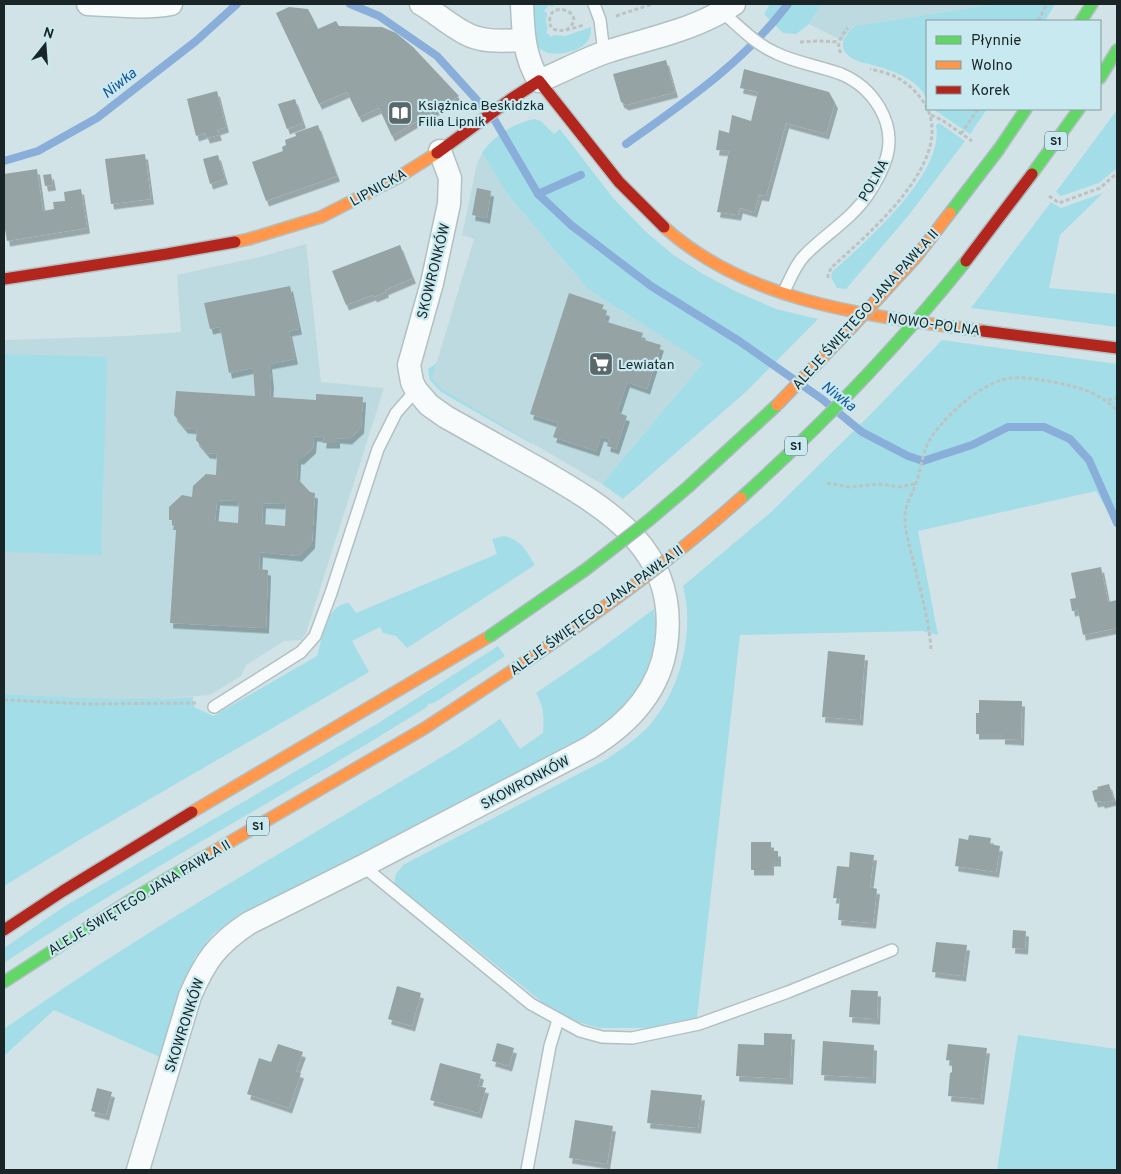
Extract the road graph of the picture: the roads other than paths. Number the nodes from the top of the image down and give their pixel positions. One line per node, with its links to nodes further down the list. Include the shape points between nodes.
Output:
1 (88, 4): 2 (street)
2 (171, 4)
3 (420, 4): 9 (street, via 474,37)
4 (522, 4): 9 (street)
5 (594, 4): 11 (lane, via 600,20)
6 (1092, 4): 8 (main road)
7 (728, 8): 11 (street, LIPNICKA, via 696,24); 18 (lane, POLNA, via 747,33 767,49 842,74 856,82 871,93 886,121 887,154 867,196 855,211 805,255)
8 (1082, 20)
9 (524, 40): 13 (street, via 531,69)
10 (1117, 50): 12 (main road)
11 (604, 53): 13 (street, LIPNICKA)
12 (1101, 76)
13 (539, 81): 16 (main road, LIPNICKA); 18 (main road, NOWO-POLNA, via 604,165 640,206 667,230 719,266)
14 (1025, 110): 23 (main road, ALEJE ŚWIĘTEGO JANA PAWŁA II, bridge, via 916,257 851,328 768,415 648,521 585,570 490,636 134,847)
15 (1079, 110): 25 (main road, ALEJE ŚWIĘTEGO JANA PAWŁA II / S1, bridge, via 992,230 887,354 799,444 675,553 556,641 425,728 129,901)
16 (440, 151): 17 (main road, LIPNICKA, via 342,207 286,229 167,254); 20 (street, SKOWRONKÓW, via 450,178 449,204 432,283 410,356 409,373)
17 (4, 279)
18 (782, 294): 19 (main road, NOWO-POLNA, via 892,319)
19 (1117, 348)
20 (416, 390): 21 (lane, via 396,413 378,449 315,636 301,652); 22 (street, SKOWRONKÓW, via 446,417 606,510 636,537 654,564 665,592 667,640 658,674 640,707 608,736)
21 (214, 707)
22 (363, 866): 26 (lane, via 531,1004); 27 (street, SKOWRONKÓW, via 249,923 208,959 190,996)
23 (4, 930)
24 (892, 950): 26 (lane, via 699,1024 632,1038 602,1037)
25 (4, 982)
26 (558, 1020): 28 (lane, via 550,1046)
27 (138, 1170)
28 (527, 1170)

